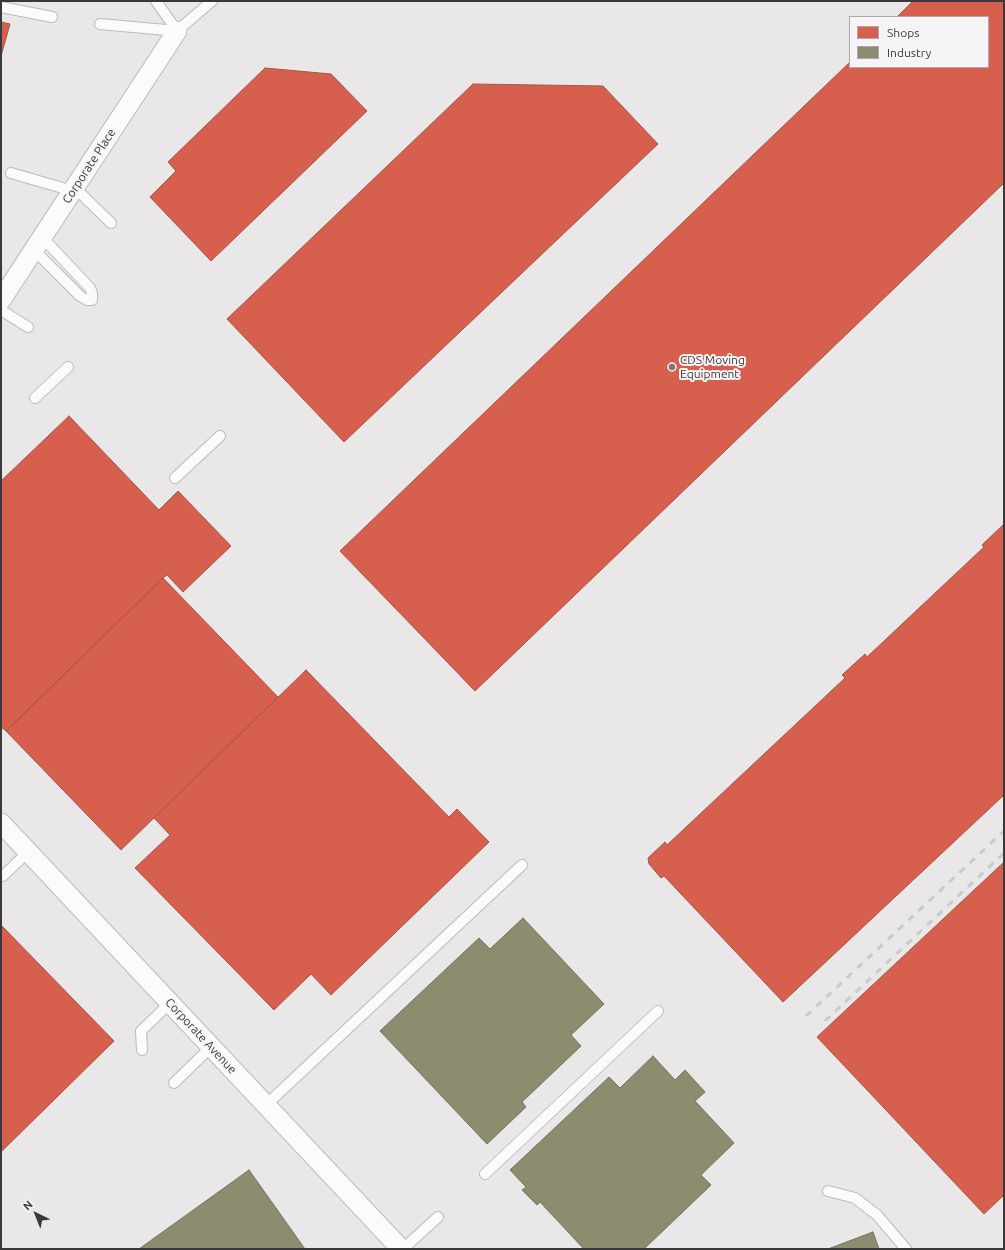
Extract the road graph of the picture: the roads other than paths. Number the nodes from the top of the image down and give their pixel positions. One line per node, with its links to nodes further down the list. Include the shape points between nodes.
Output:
1 (156, 1): 6 (lane)
2 (212, 1): 6 (lane)
3 (1, 7): 4 (lane)
4 (52, 17)
5 (100, 24): 6 (lane)
6 (177, 31): 8 (street, Corporate Place)
7 (11, 173): 8 (lane)
8 (74, 189): 9 (lane); 10 (street, Corporate Place)
9 (111, 222)
10 (38, 243): 10 (lane, via 80,296 92,300 90,288); 11 (street, Corporate Place)
11 (1, 300)
12 (1, 310): 13 (lane)
13 (28, 327)
14 (68, 367): 15 (lane)
15 (35, 398)
16 (220, 436): 17 (lane)
17 (175, 478)
18 (1, 823): 19 (street, Corporate Avenue)
19 (28, 852): 21 (lane); 22 (street, Corporate Avenue)
20 (522, 865): 27 (lane)
21 (3, 876)
22 (170, 1003): 24 (street, Corporate Avenue); 25 (lane, via 141,1031)
23 (658, 1011): 28 (lane)
24 (212, 1047): 26 (lane); 27 (street, Corporate Avenue)
25 (142, 1050)
26 (174, 1083)
27 (266, 1105): 31 (street, Corporate Avenue)
28 (485, 1174)
29 (828, 1190): 32 (lane, via 855,1198 877,1215)
30 (438, 1217): 31 (lane)
31 (402, 1249)
32 (906, 1249)

